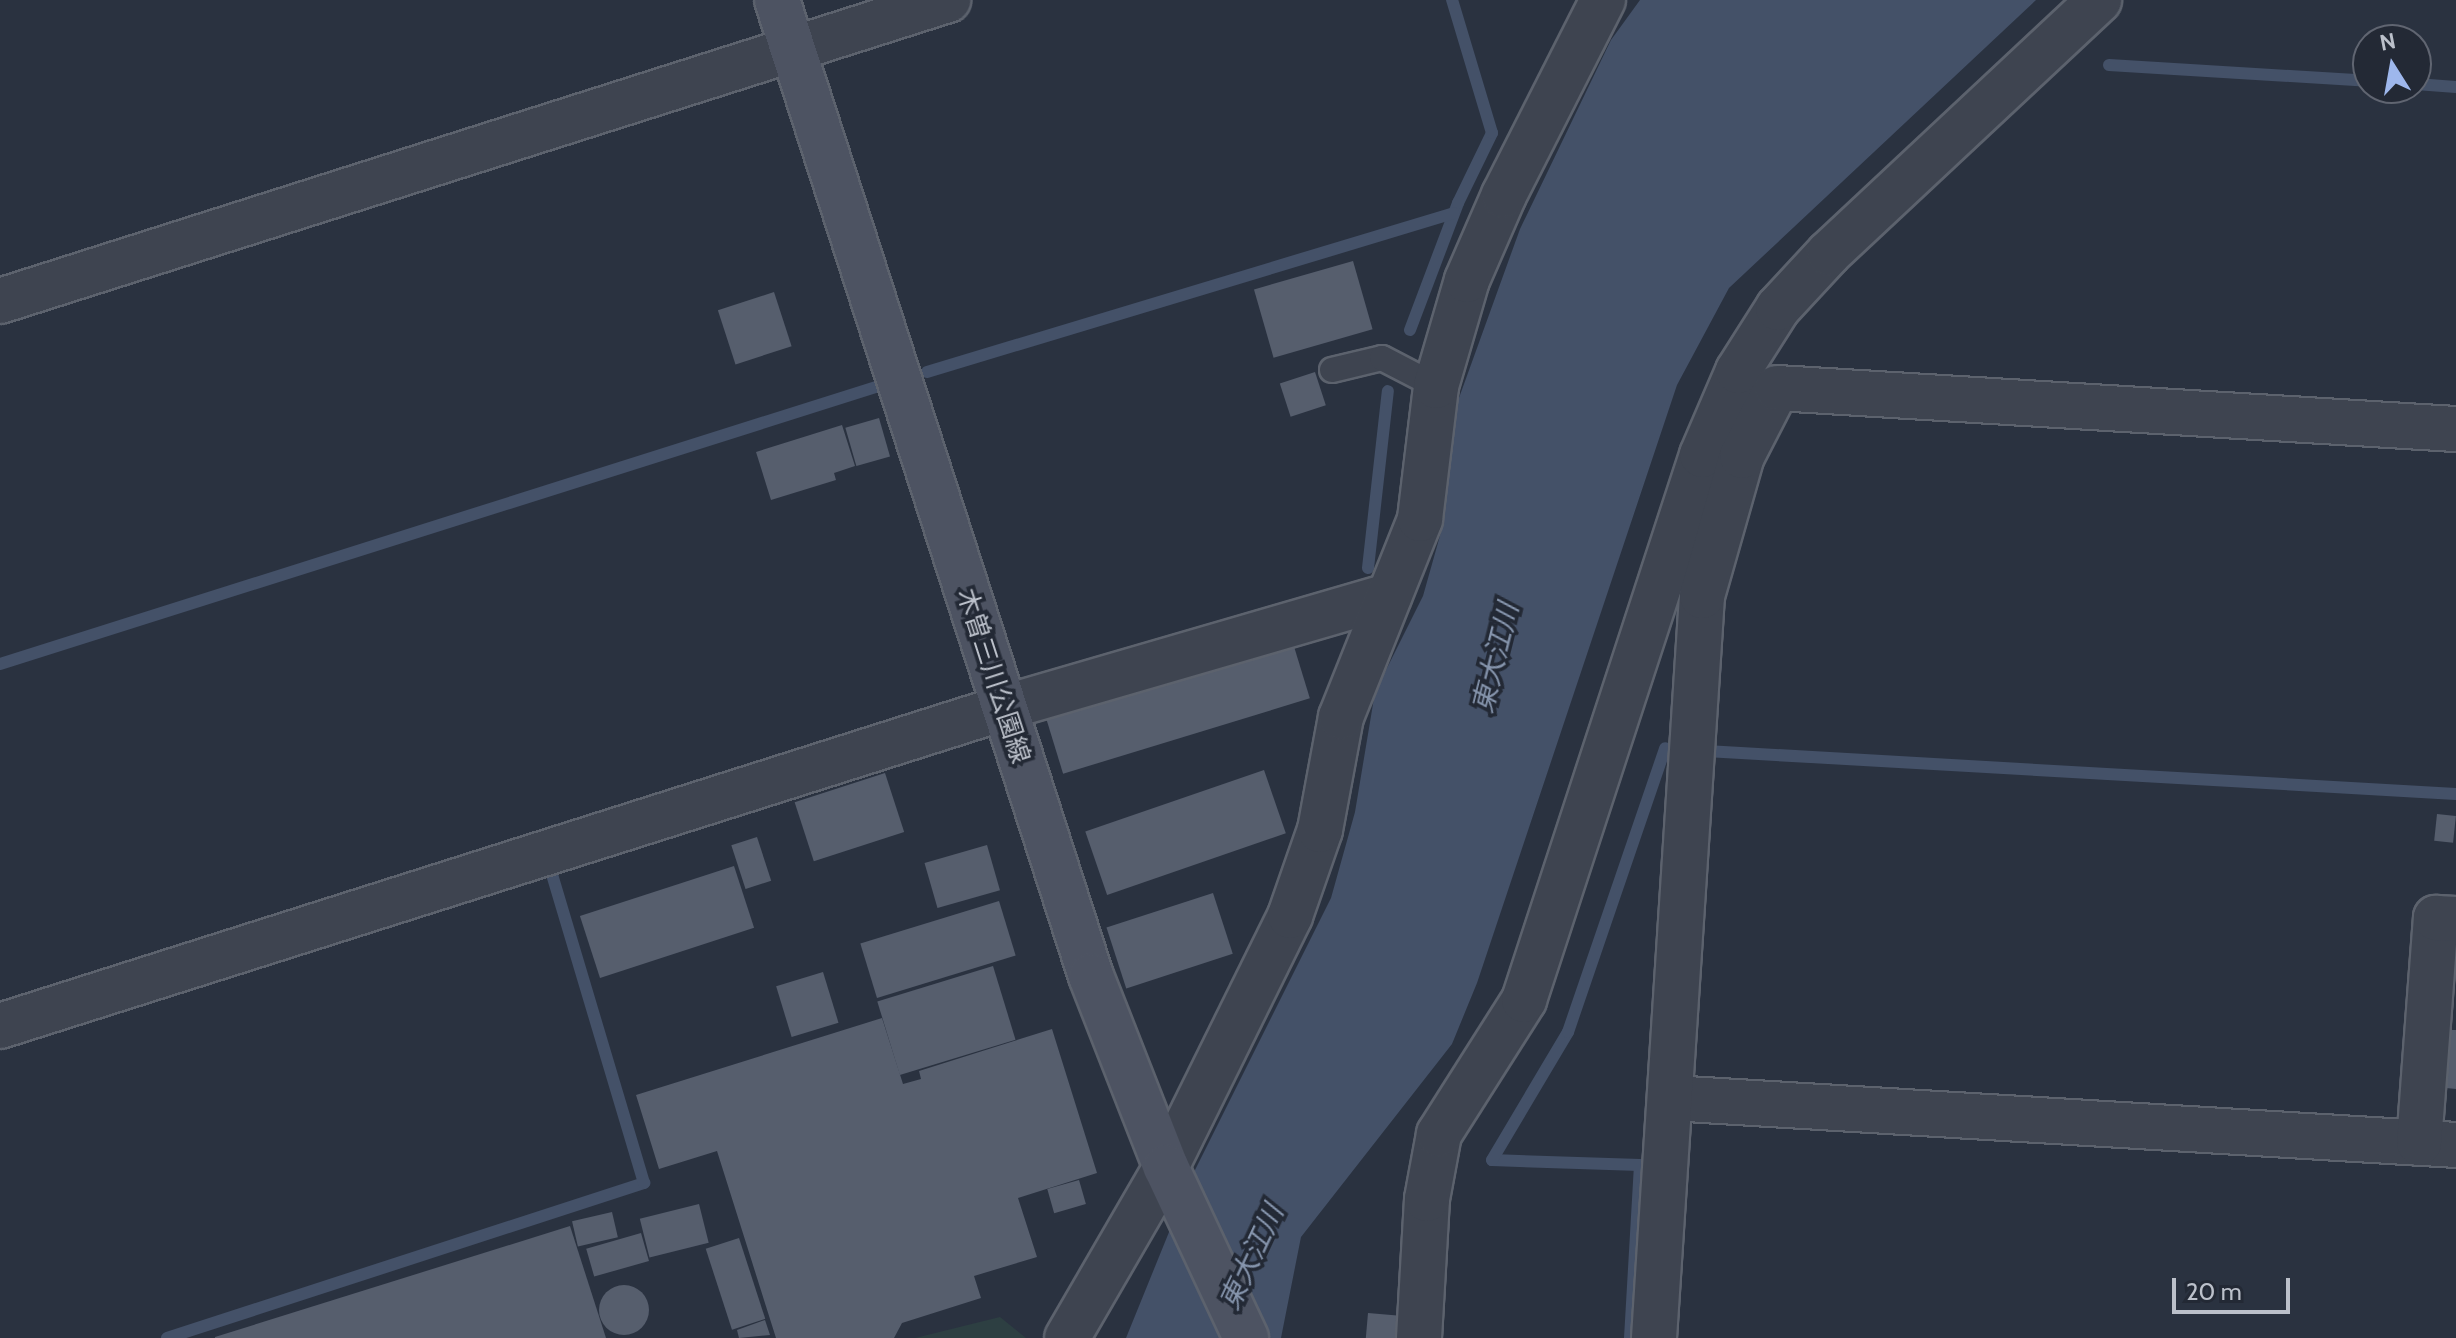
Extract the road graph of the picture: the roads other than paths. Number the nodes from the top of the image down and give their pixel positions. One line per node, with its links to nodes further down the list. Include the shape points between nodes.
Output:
1 (777, 0): 5 (main road, 木曽三川公園線)
2 (948, 0): 5 (street)
3 (1603, 0): 8 (street, via 1467,280)
4 (2099, 0): 19 (street, via 1829,253 1778,308 1738,371 1702,455 1524,1000 1439,1134 1427,1199)
5 (792, 49): 6 (street); 11 (main road, 木曽三川公園線)
6 (0, 301)
7 (1332, 370): 8 (lane, via 1382,358)
8 (1436, 386): 10 (street, via 1420,519)
9 (2456, 429): 14 (street, via 1777,388 1742,456 1702,596)
10 (1389, 596): 11 (street); 16 (street, via 1341,717 1320,830 1290,916)
11 (1003, 708): 13 (street); 16 (main road, 木曽三川公園線, via 1091,976)
12 (2456, 919): 15 (street, via 2436,918)
13 (0, 1026)
14 (1670, 1098): 15 (street); 20 (street)
15 (2437, 1144)
16 (1166, 1167): 17 (street); 18 (main road, 木曽三川公園線)
17 (1067, 1338)
18 (1246, 1338)
19 (1419, 1338)
20 (1654, 1338)

